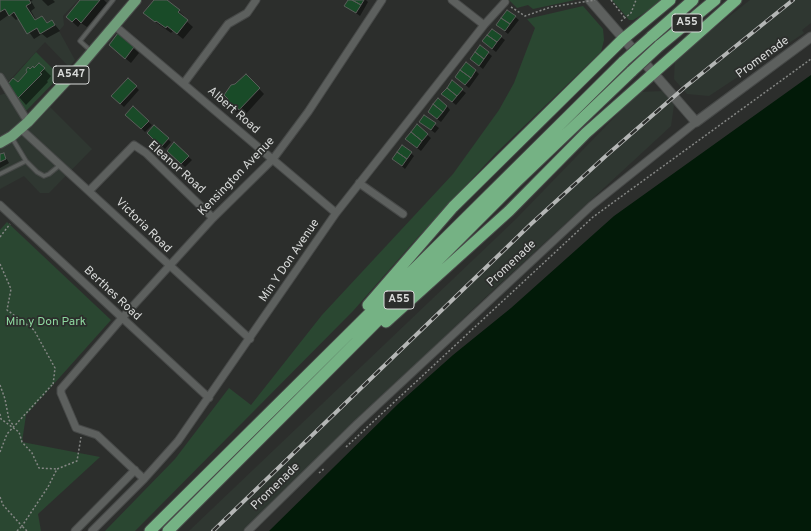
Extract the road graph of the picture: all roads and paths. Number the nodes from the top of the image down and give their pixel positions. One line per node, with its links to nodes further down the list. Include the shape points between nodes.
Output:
1 (113, 0): 21 (lane, via 80,41)
2 (136, 0): 17 (main road, A547)
3 (256, 0): 25 (street, via 247,13 228,24)
4 (382, 0): 30 (street, Kensington Avenue)
5 (452, 0): 16 (street)
6 (590, 0): 18 (street)
7 (595, 0): 14 (path, bridge, via 551,7 524,16)
8 (611, 0): 15 (path)
9 (636, 0): 15 (path, via 631,13)
10 (670, 0): 20 (highway)
11 (693, 0): 46 (highway, A55, bridge, via 624,61)
12 (715, 0): 47 (highway, A55, bridge, via 659,46 516,182)
13 (736, 0): 23 (highway)
14 (505, 2): 16 (street, Min Y Don Avenue)
15 (625, 18): 18 (path)
16 (484, 25): 34 (street, Min Y Don Avenue)
17 (115, 26): 21 (main road, A547); 25 (street, Albert Road)
18 (613, 27): 20 (street)
19 (811, 37): 26 (street, Promenade)
20 (623, 39): 23 (street); 46 (highway, via 453,207)
21 (92, 52): 27 (main road, A547)
22 (811, 59): 56 (path, via 593,217)
23 (654, 72): 26 (street); 47 (highway, via 586,133 459,258)
24 (1, 80): 27 (street, Victoria Road)
25 (184, 83): 30 (street, Albert Road)
26 (696, 122): 71 (street, Promenade, via 591,206 357,424)
27 (25, 125): 28 (main road, A547); 32 (street, Victoria Road)
28 (11, 136): 29 (main road, A547); 31 (lane)
29 (0, 143)
30 (273, 160): 37 (street, Albert Road); 39 (street, Kensington Avenue)
31 (26, 161): 32 (lane, via 44,176); 33 (lane)
32 (61, 165): 35 (street, Victoria Road)
33 (0, 174)
34 (359, 183): 37 (street, Min Y Don Avenue); 38 (street)
35 (90, 190): 39 (street, Eleanor Road, via 134,145 146,153); 43 (street, Victoria Road)
36 (0, 205): 40 (street, Berthes Road)
37 (336, 213): 45 (street, Min Y Don Avenue)
38 (403, 214)
39 (213, 218): 43 (street, Kensington Avenue)
40 (15, 219): 41 (path); 44 (street, Berthes Road)
41 (0, 237)
42 (0, 264): 49 (path, via 12,289 7,310 34,330 55,368)
43 (170, 266): 44 (street, Kensington Avenue); 45 (street, Victoria Road)
44 (122, 318): 50 (street, Kensington Avenue); 51 (street, Berthes Road)
45 (250, 339): 51 (street, Min Y Don Avenue)
46 (304, 378): 69 (highway, A55)
47 (315, 384): 70 (highway, A55)
48 (0, 385): 53 (path, via 9,420)
49 (53, 385): 50 (path); 53 (path)
50 (63, 386): 55 (street, via 61,394 76,428)
51 (209, 398): 62 (street, Min Y Don Avenue, via 178,441)
52 (0, 414): 54 (path, via 1,419)
53 (14, 426): 54 (path)
54 (12, 428): 57 (path); 59 (path, via 19,432 22,442 32,452 39,468)
55 (82, 432): 59 (path, via 76,462); 60 (street, via 98,435)
56 (341, 451)
57 (0, 452)
58 (326, 466): 61 (path)
59 (57, 469): 64 (path)
60 (135, 470): 62 (street); 67 (street)
61 (317, 475)
62 (144, 479): 68 (street, Min Y Don Avenue)
63 (0, 497): 64 (path, via 3,505)
64 (22, 526): 65 (path); 66 (path)
65 (17, 531)
66 (26, 531)
67 (75, 531)
68 (92, 531)
69 (150, 531)
70 (168, 531)
71 (248, 531)

